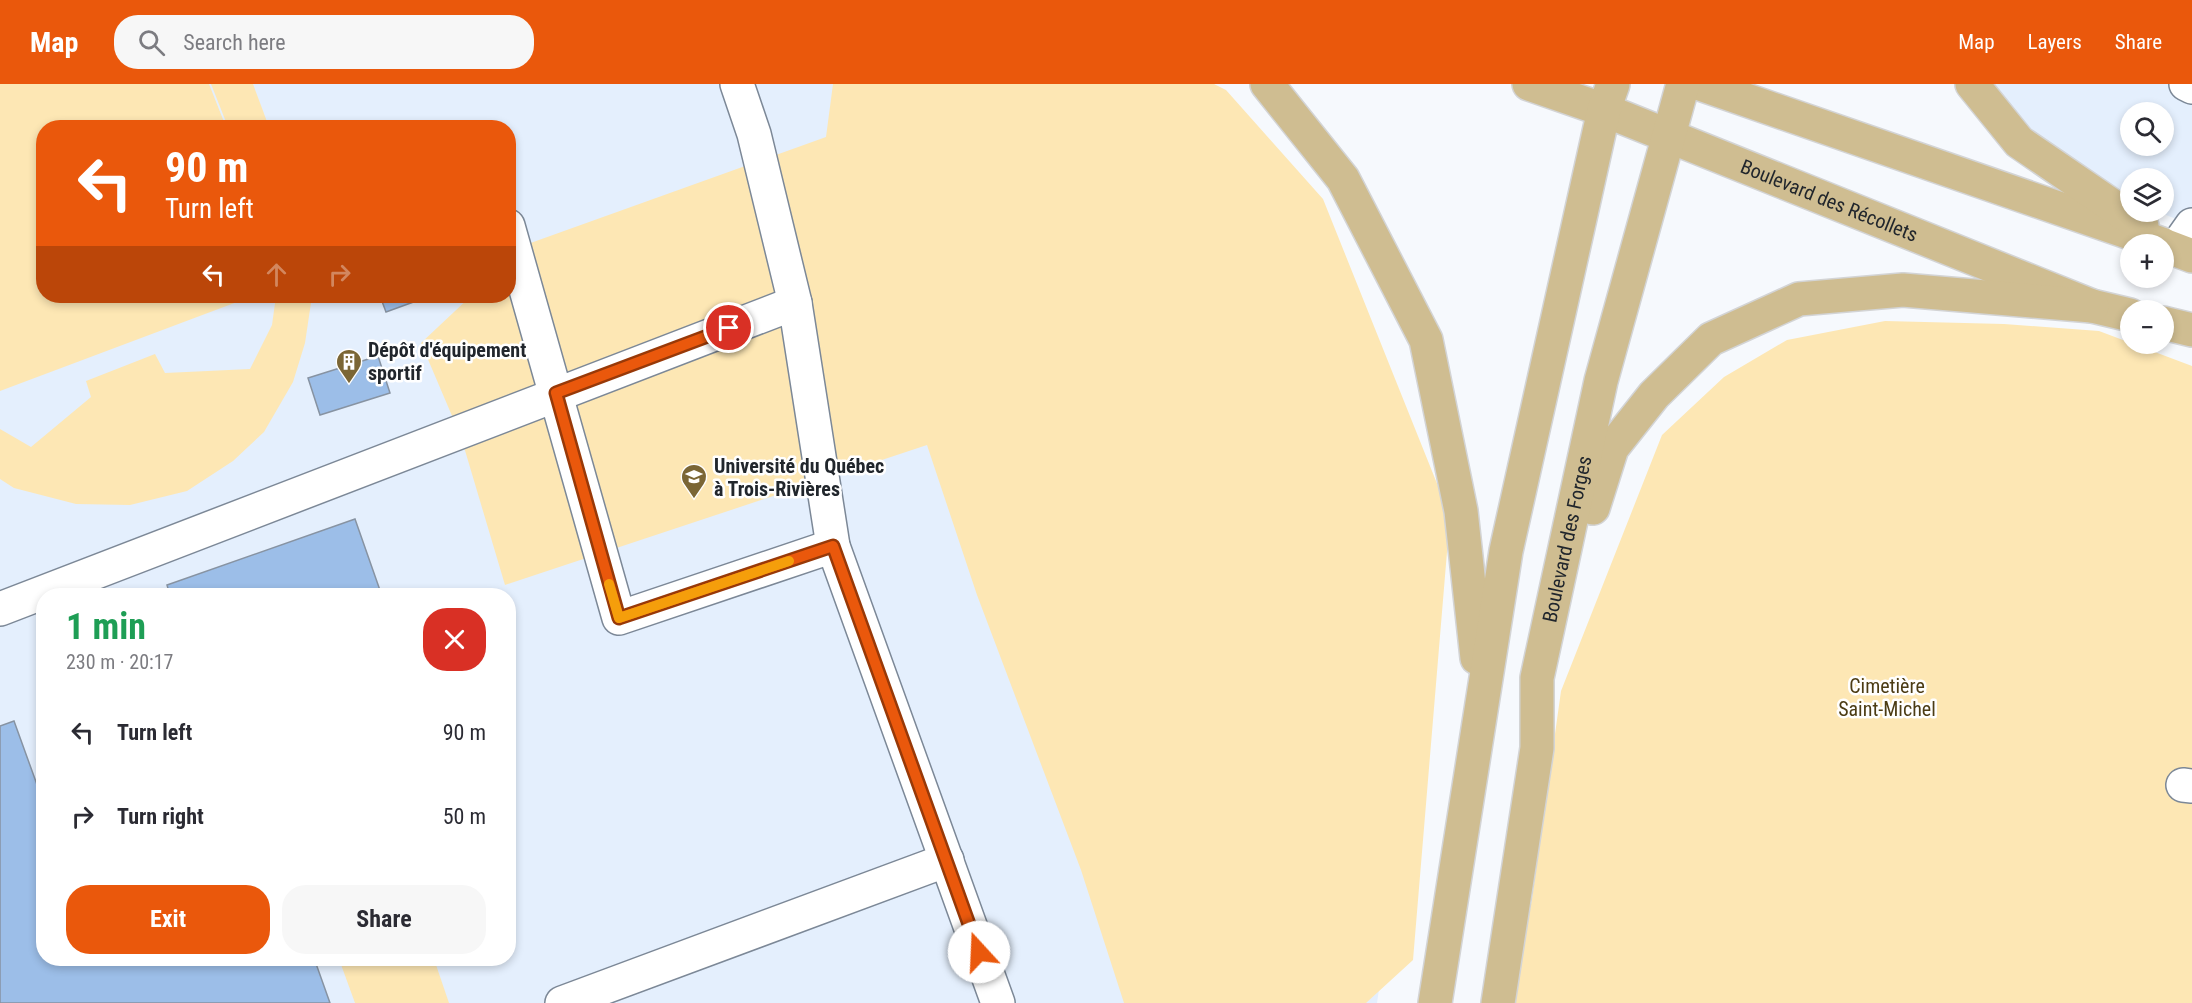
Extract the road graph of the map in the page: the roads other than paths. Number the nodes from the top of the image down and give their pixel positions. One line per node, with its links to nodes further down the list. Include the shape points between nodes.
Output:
1 (737, 84): 13 (lane, via 754,134)
2 (1267, 84): 24 (main road, via 1343,178 1426,340 1461,511)
3 (1529, 84): 9 (main road, Boulevard des Récollets)
4 (1683, 84): 10 (main road, Boulevard des Forges)
5 (1700, 84): 11 (main road)
6 (1972, 84): 11 (main road, via 2019,142)
7 (2186, 84): 8 (lane)
8 (2192, 87)
9 (1609, 97): 10 (main road, Boulevard des Récollets); 24 (main road, via 1506,551)
10 (1669, 137): 14 (main road, Boulevard des Récollets); 23 (main road, Boulevard des Forges, via 1601,381)
11 (2177, 244)
12 (516, 254): 18 (lane)
13 (795, 303): 18 (lane); 19 (lane)
14 (2092, 306): 15 (main road, Boulevard des Récollets); 23 (main road, via 1903,290 1799,299 1711,339 1654,396 1612,448)
15 (2120, 313)
16 (2174, 326): 17 (main road)
17 (2192, 330)
18 (556, 393): 19 (lane, via 619,618); 20 (lane)
19 (833, 546): 25 (lane)
20 (54, 588)
21 (36, 595): 22 (lane)
22 (0, 609)
23 (1537, 678): 29 (main road, Boulevard des Forges, via 1537,748)
24 (1482, 700): 28 (main road)
25 (947, 860): 26 (lane); 27 (lane)
26 (562, 1003)
27 (998, 1003)
28 (1435, 1003)
29 (1498, 1003)

